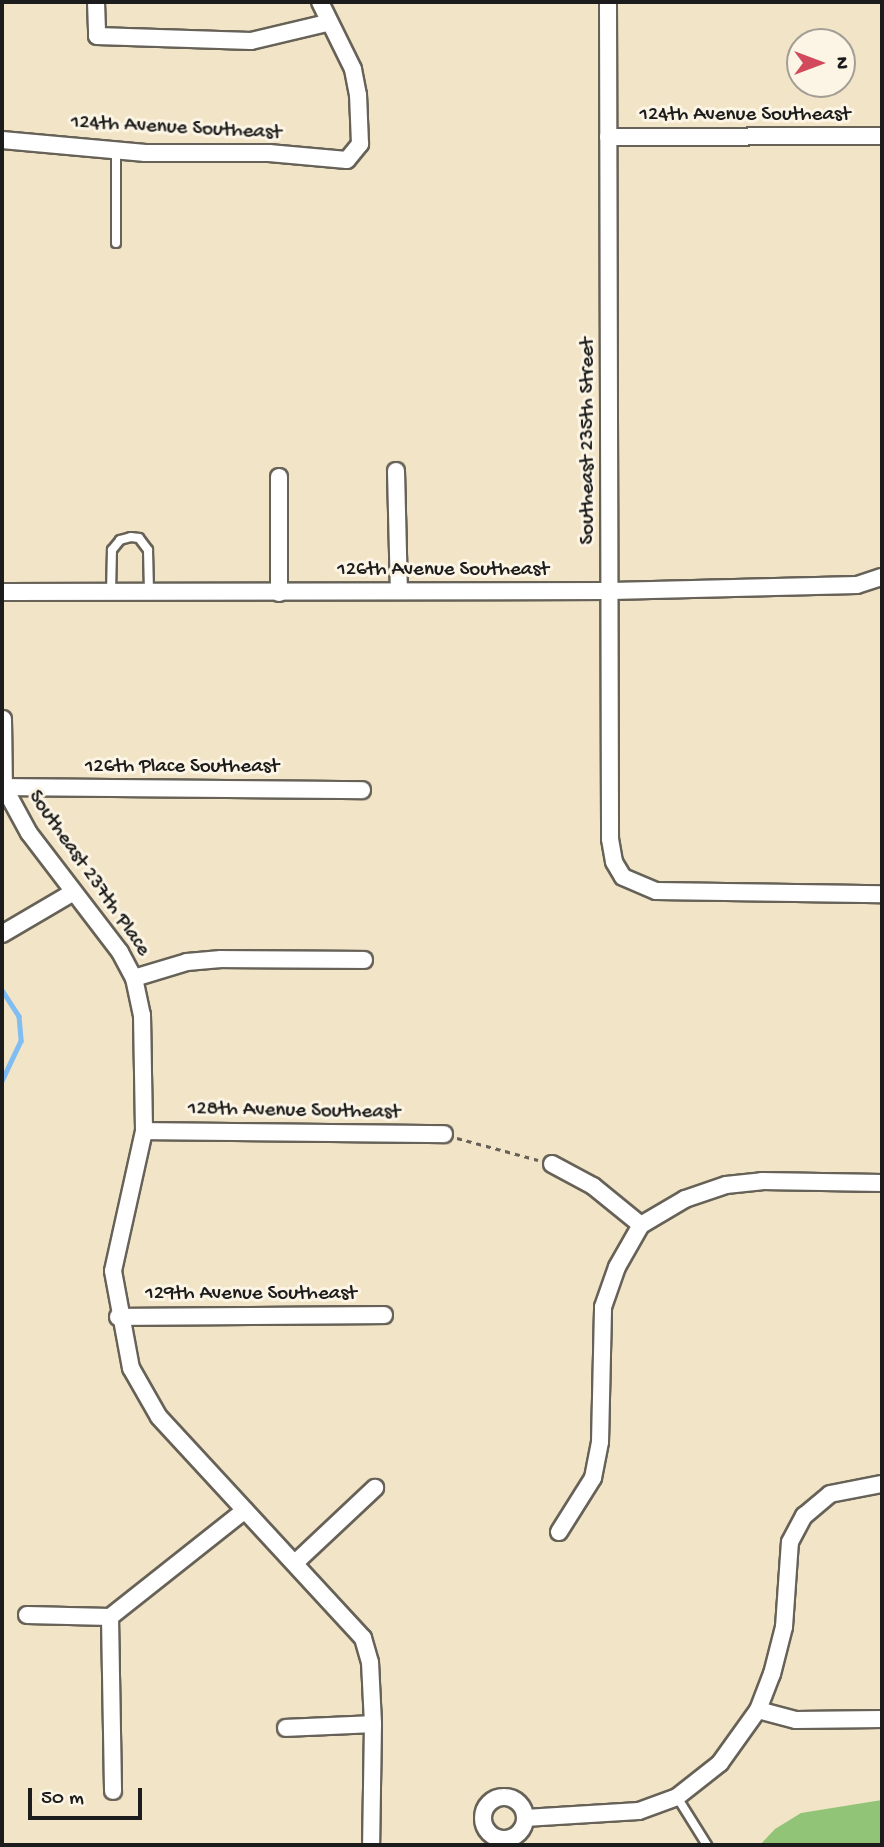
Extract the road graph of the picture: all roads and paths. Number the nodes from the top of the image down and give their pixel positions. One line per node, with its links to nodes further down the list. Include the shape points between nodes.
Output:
1 (96, 2): 4 (street, via 97,36 251,41)
2 (320, 2): 4 (street)
3 (608, 2): 6 (street, Southeast 235th Street)
4 (327, 23): 8 (street, 124th Avenue Southeast, via 353,69 358,95 360,144 347,160)
5 (882, 136): 6 (street, 124th Avenue Southeast)
6 (608, 137): 14 (street, Southeast 235th Street)
7 (2, 140): 8 (street, 124th Avenue Southeast)
8 (116, 150): 9 (lane)
9 (116, 243)
10 (396, 471): 13 (street)
11 (279, 477): 18 (street)
12 (882, 577): 14 (street, 126th Avenue Southeast, via 857,585)
13 (399, 591): 14 (street, 126th Avenue Southeast); 18 (street, 126th Avenue Southeast)
14 (611, 591): 23 (street, Southeast 235th Street, via 610,839 623,877 638,887 673,893)
15 (2, 592): 16 (street, 126th Avenue Southeast)
16 (111, 593): 17 (street, 126th Avenue Southeast); 17 (lane, via 112,550 120,540 131,537 139,538 149,550)
17 (149, 593): 18 (street, 126th Avenue Southeast)
18 (279, 593)
19 (3, 719): 20 (street, Southeast 237th Place)
20 (3, 787): 21 (street, 126th Place Southeast); 22 (street, Southeast 237th Place)
21 (362, 790)
22 (72, 893): 24 (street); 26 (street, Southeast 237th Place, via 98,920)
23 (882, 894)
24 (2, 934)
25 (364, 960): 26 (street, via 221,959 187,962)
26 (134, 978): 27 (street, Southeast 237th Place, via 142,1015)
27 (144, 1131): 28 (street, 128th Avenue Southeast); 33 (street, Southeast 237th Place, via 117,1236 113,1271)
28 (444, 1134): 29 (path)
29 (552, 1164): 31 (street, via 593,1186)
30 (882, 1183): 31 (street, via 762,1181 726,1185 685,1199)
31 (642, 1225): 37 (street, via 617,1267 603,1307 600,1442 593,1478)
32 (384, 1315): 33 (street, 129th Avenue Southeast)
33 (118, 1317): 36 (street, Southeast 237th Place, via 139,1387 159,1417)
34 (882, 1483): 41 (street, via 830,1494 804,1516 790,1542 784,1627)
35 (375, 1488): 38 (street)
36 (244, 1510): 38 (street, Southeast 237th Place); 40 (street)
37 (559, 1532)
38 (295, 1563): 43 (street, Southeast 237th Place, via 363,1638 370,1662)
39 (27, 1615): 40 (street)
40 (110, 1617): 45 (street)
41 (758, 1710): 42 (street, via 796,1720); 46 (street, via 720,1763)
42 (882, 1719)
43 (373, 1724): 44 (street); 49 (street, Southeast 237th Place)
44 (286, 1728)
45 (113, 1791)
46 (677, 1797): 47 (street, via 639,1811 603,1816); 50 (lane)
47 (525, 1818): 48 (street, via 519,1833); 48 (street, via 511,1798 488,1803 484,1827)
48 (504, 1842)
49 (371, 1845)
50 (707, 1845)

